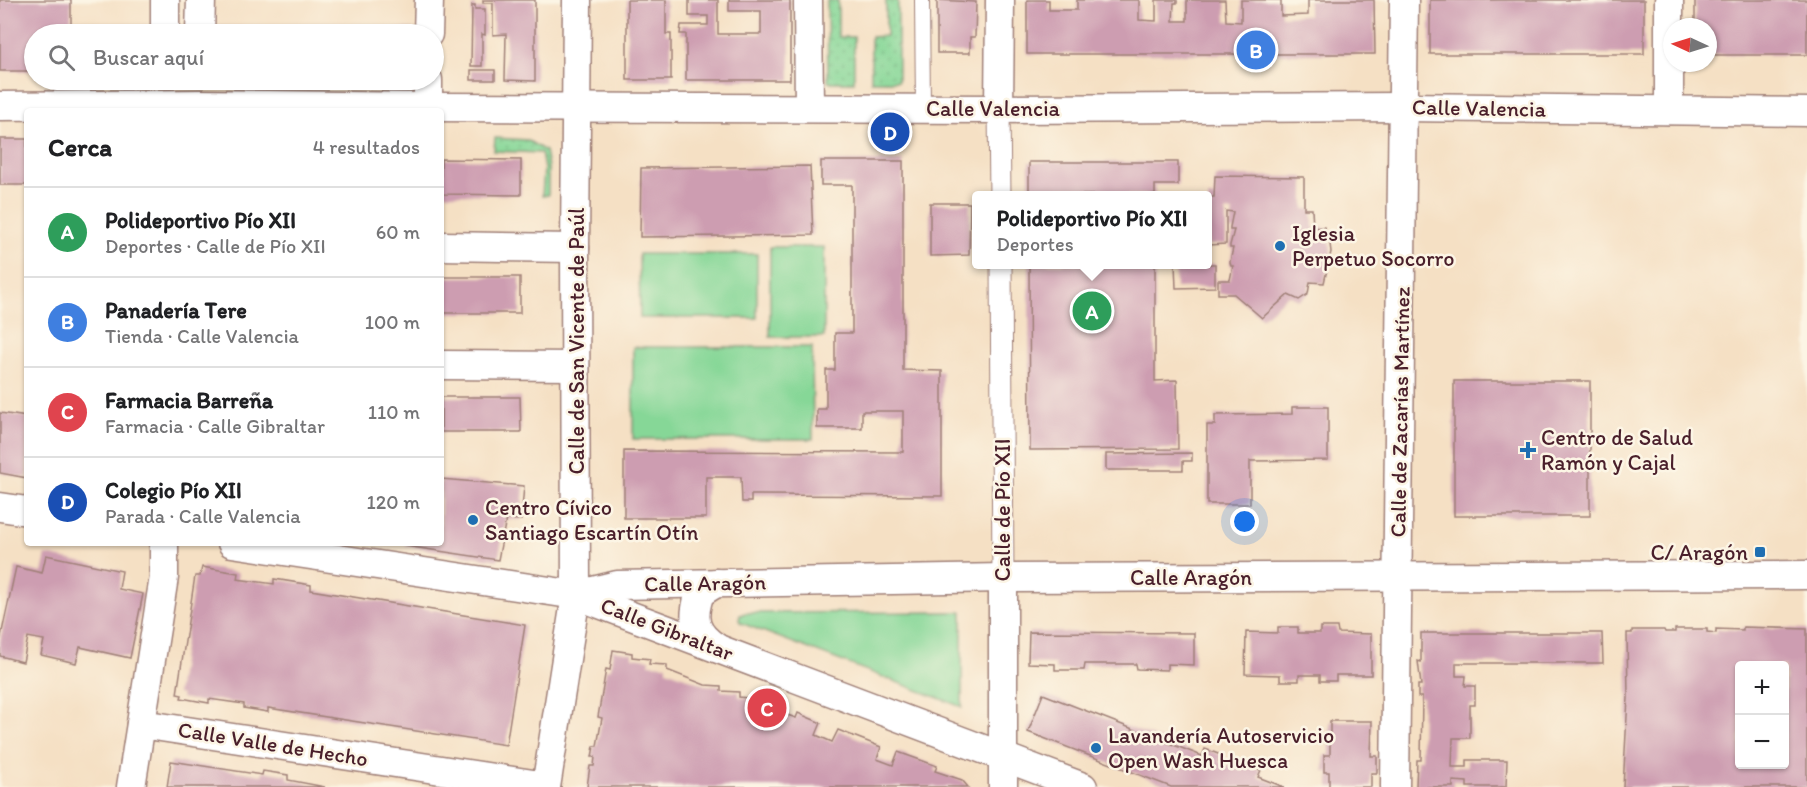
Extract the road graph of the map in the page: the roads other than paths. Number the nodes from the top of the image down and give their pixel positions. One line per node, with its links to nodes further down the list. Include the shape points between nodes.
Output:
1 (165, 0): 10 (street)
2 (201, 0): 11 (street)
3 (429, 0): 12 (street)
4 (577, 0): 17 (street, Calle de San Vicente de Paúl)
5 (808, 0): 18 (street)
6 (922, 0): 20 (lane)
7 (999, 0): 21 (street)
8 (1404, 0): 19 (street, Calle de Zacarías Martínez)
9 (1669, 0): 22 (street)
10 (165, 24)
11 (200, 24)
12 (428, 24)
13 (428, 93): 15 (street, Calle Valencia); 17 (street, Calle Valencia)
14 (165, 98): 15 (street, Calle Valencia); 16 (street, Calle Valencia)
15 (199, 98)
16 (0, 106)
17 (578, 106): 18 (street, Calle Valencia); 26 (street, Calle de San Vicente de Paúl)
18 (808, 107): 20 (street, Calle Valencia)
19 (1403, 107): 21 (street, Calle Valencia); 22 (street, Calle Valencia); 35 (street, Calle de Zacarías Martínez)
20 (923, 108): 21 (street, Calle Valencia)
21 (999, 109): 24 (street)
22 (1669, 110): 23 (street, Calle Valencia)
23 (1807, 112)
24 (1000, 191)
25 (444, 246): 26 (street)
26 (575, 248): 29 (street, Calle de San Vicente de Paúl)
27 (1001, 269): 36 (street, Calle de Pío XII)
28 (444, 365): 29 (street)
29 (575, 366): 38 (street, Calle de San Vicente de Paúl)
30 (0, 507): 31 (street)
31 (24, 511)
32 (164, 546): 40 (street, via 164,577)
33 (251, 546): 38 (street, Calle Gibraltar)
34 (1807, 575): 35 (street, Calle Aragón)
35 (1398, 576): 36 (street, Calle Aragón); 46 (street, Calle de Zacarías Martínez)
36 (1003, 578): 37 (street, Calle Aragón); 41 (street, Calle de Pío XII)
37 (716, 583): 38 (street, Calle Aragón, via 617,585); 39 (street, via 700,593 695,616 700,635)
38 (576, 596): 39 (street, Calle Gibraltar); 43 (street, Calle de San Vicente de Paúl)
39 (717, 648): 41 (street, Calle Gibraltar)
40 (141, 724): 42 (street); 43 (street, Calle Valle de Hecho)
41 (1003, 756): 44 (street, Calle de Pío XII); 45 (street, Calle Gibraltar)
42 (131, 787)
43 (546, 787)
44 (1003, 787)
45 (1083, 787)
46 (1395, 787)

